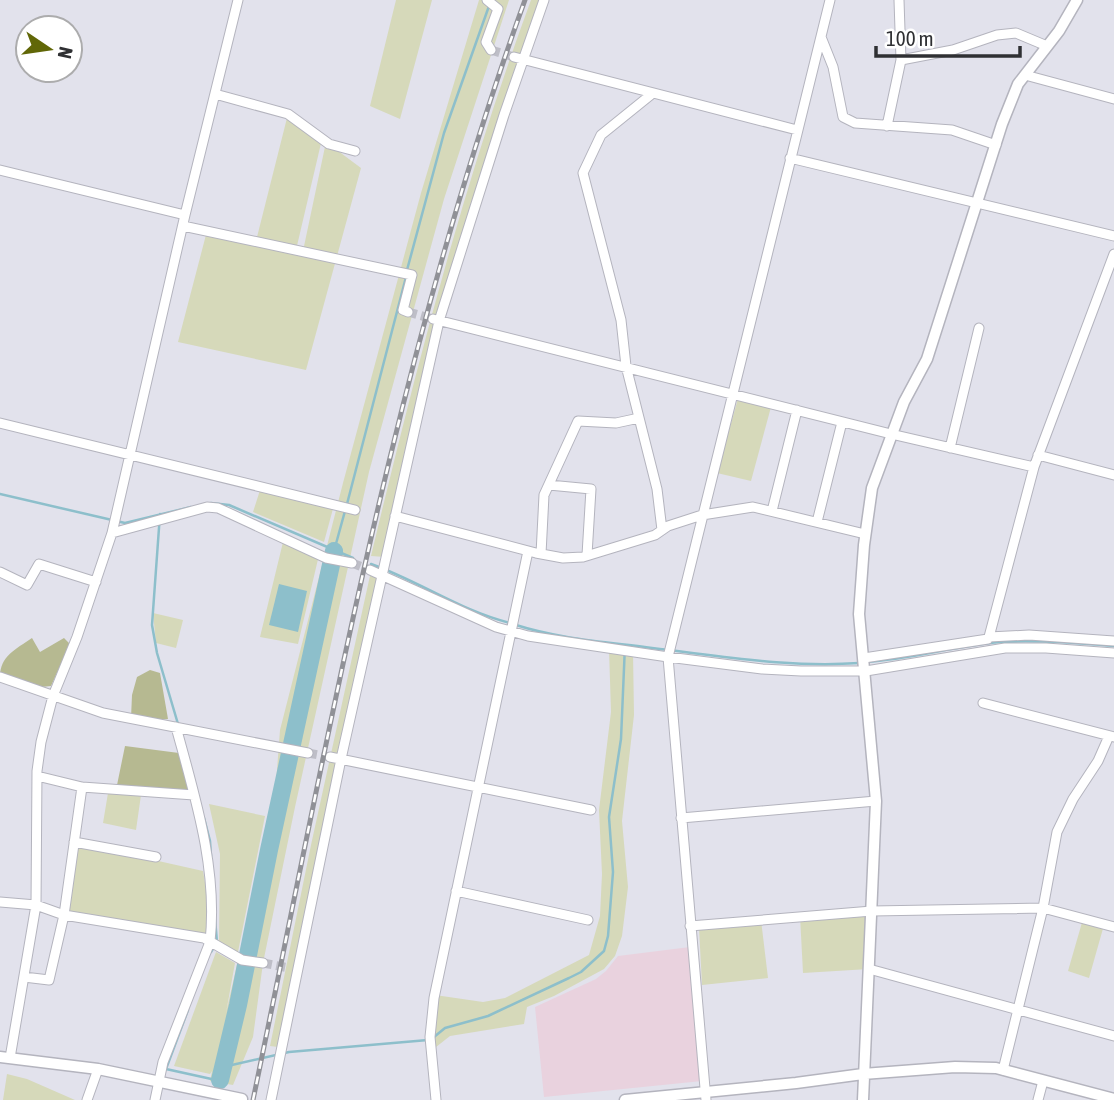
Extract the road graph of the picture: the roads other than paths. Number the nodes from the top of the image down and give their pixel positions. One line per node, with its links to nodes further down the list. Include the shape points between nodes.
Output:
1 (238, 0): 15 (street)
2 (488, 0): 9 (street, via 498,9 486,42)
3 (544, 0): 12 (street)
4 (830, 0): 7 (street)
5 (899, 0): 11 (street)
6 (1077, 0): 8 (street)
7 (821, 35): 17 (street, via 843,117); 18 (street)
8 (1047, 46): 11 (street, via 1016,33); 13 (street)
9 (491, 50)
10 (514, 57): 12 (street)
11 (901, 60): 17 (street)
12 (524, 61): 14 (street); 29 (street)
13 (1025, 75): 16 (street); 19 (street)
14 (653, 93): 18 (street); 31 (street, via 601,135 583,173 621,320)
15 (215, 94): 20 (street, via 288,114 328,144); 24 (street)
16 (1114, 99)
17 (887, 126): 19 (street, via 951,130)
18 (797, 130): 21 (street)
19 (996, 145): 23 (street)
20 (355, 150)
21 (790, 158): 23 (street); 32 (street)
22 (0, 170): 24 (street)
23 (977, 204): 26 (street); 37 (street, via 927,359)
24 (185, 215): 25 (street)
25 (183, 226): 28 (street, via 412,275 403,310); 39 (street)
26 (1114, 236)
27 (1114, 254): 40 (street)
28 (408, 312)
29 (436, 320): 31 (street); 47 (street)
30 (979, 328): 38 (street)
31 (626, 366): 32 (street); 34 (street)
32 (733, 394): 33 (street); 46 (street)
33 (797, 410): 35 (street); 45 (street)
34 (639, 418): 43 (street, via 616,423 578,421); 49 (street)
35 (842, 422): 37 (street); 48 (street)
36 (0, 423): 39 (street)
37 (891, 434): 38 (street); 51 (street, via 872,488)
38 (950, 448): 41 (street)
39 (129, 453): 44 (street); 50 (street)
40 (1038, 455): 41 (street); 42 (street)
41 (1034, 467): 61 (street)
42 (1114, 475)
43 (549, 485): 53 (street, via 544,495); 54 (street, via 591,489)
44 (355, 510)
45 (772, 511): 46 (street, via 753,507); 48 (street)
46 (702, 515): 49 (street); 64 (street)
47 (395, 516): 52 (street); 58 (street)
48 (817, 522): 51 (street)
49 (662, 530): 54 (street)
50 (112, 533): 55 (street, via 218,508 326,558); 59 (street)
51 (865, 534): 65 (street, via 859,614)
52 (528, 551): 53 (street); 60 (street)
53 (541, 554): 54 (street, via 563,558)
54 (587, 555)
55 (352, 563)
56 (370, 570): 58 (street)
57 (0, 572): 59 (street, via 27,585 39,564)
58 (381, 575): 60 (street); 74 (street)
59 (96, 582): 68 (street)
60 (511, 632): 64 (street); 77 (street)
61 (989, 637): 62 (street); 65 (street)
62 (1114, 641)
63 (1114, 653): 66 (street, via 1005,648)
64 (668, 657): 66 (street, via 762,669); 81 (street)
65 (864, 658): 66 (street)
66 (866, 671): 79 (street)
67 (0, 677): 68 (street)
68 (53, 696): 70 (street, via 103,713); 75 (street)
69 (984, 703): 71 (street)
70 (176, 727): 72 (street); 78 (street)
71 (1112, 736): 87 (street, via 1057,832)
72 (308, 752)
73 (330, 757): 74 (street)
74 (341, 759): 77 (street); 110 (street, via 293,969)
75 (37, 776): 76 (street); 86 (street)
76 (82, 787): 78 (street); 82 (street)
77 (477, 787): 80 (street); 84 (street)
78 (194, 795): 93 (street, via 207,847)
79 (876, 801): 81 (street); 88 (street)
80 (591, 810)
81 (681, 818): 91 (street)
82 (74, 842): 83 (street); 89 (street)
83 (156, 857)
84 (456, 891): 90 (street); 111 (street, via 430,1037)
85 (0, 902): 86 (street)
86 (36, 905): 89 (street); 96 (street)
87 (1043, 908): 88 (street); 92 (street); 97 (street)
88 (872, 911): 91 (street); 95 (street)
89 (64, 915): 93 (street); 96 (street, via 49,979)
90 (588, 920)
91 (690, 926): 105 (street)
92 (1114, 927)
93 (210, 942): 94 (street, via 242,960); 103 (street)
94 (263, 963)
95 (869, 969): 97 (street); 102 (street)
96 (24, 977): 99 (street)
97 (1018, 1010): 98 (street); 101 (street)
98 (1114, 1036)
99 (5, 1058): 100 (street)
100 (98, 1069): 103 (street); 108 (street)
101 (1003, 1070): 102 (street, via 956,1067); 104 (street)
102 (863, 1074): 105 (street); 113 (street)
103 (159, 1081): 106 (street); 109 (street)
104 (1043, 1082): 107 (street); 114 (street)
105 (706, 1096): 112 (street)
106 (242, 1099)
107 (1114, 1099)
108 (87, 1100)
109 (155, 1100)
110 (271, 1100)
111 (436, 1100)
112 (625, 1100)
113 (863, 1100)
114 (1038, 1100)

